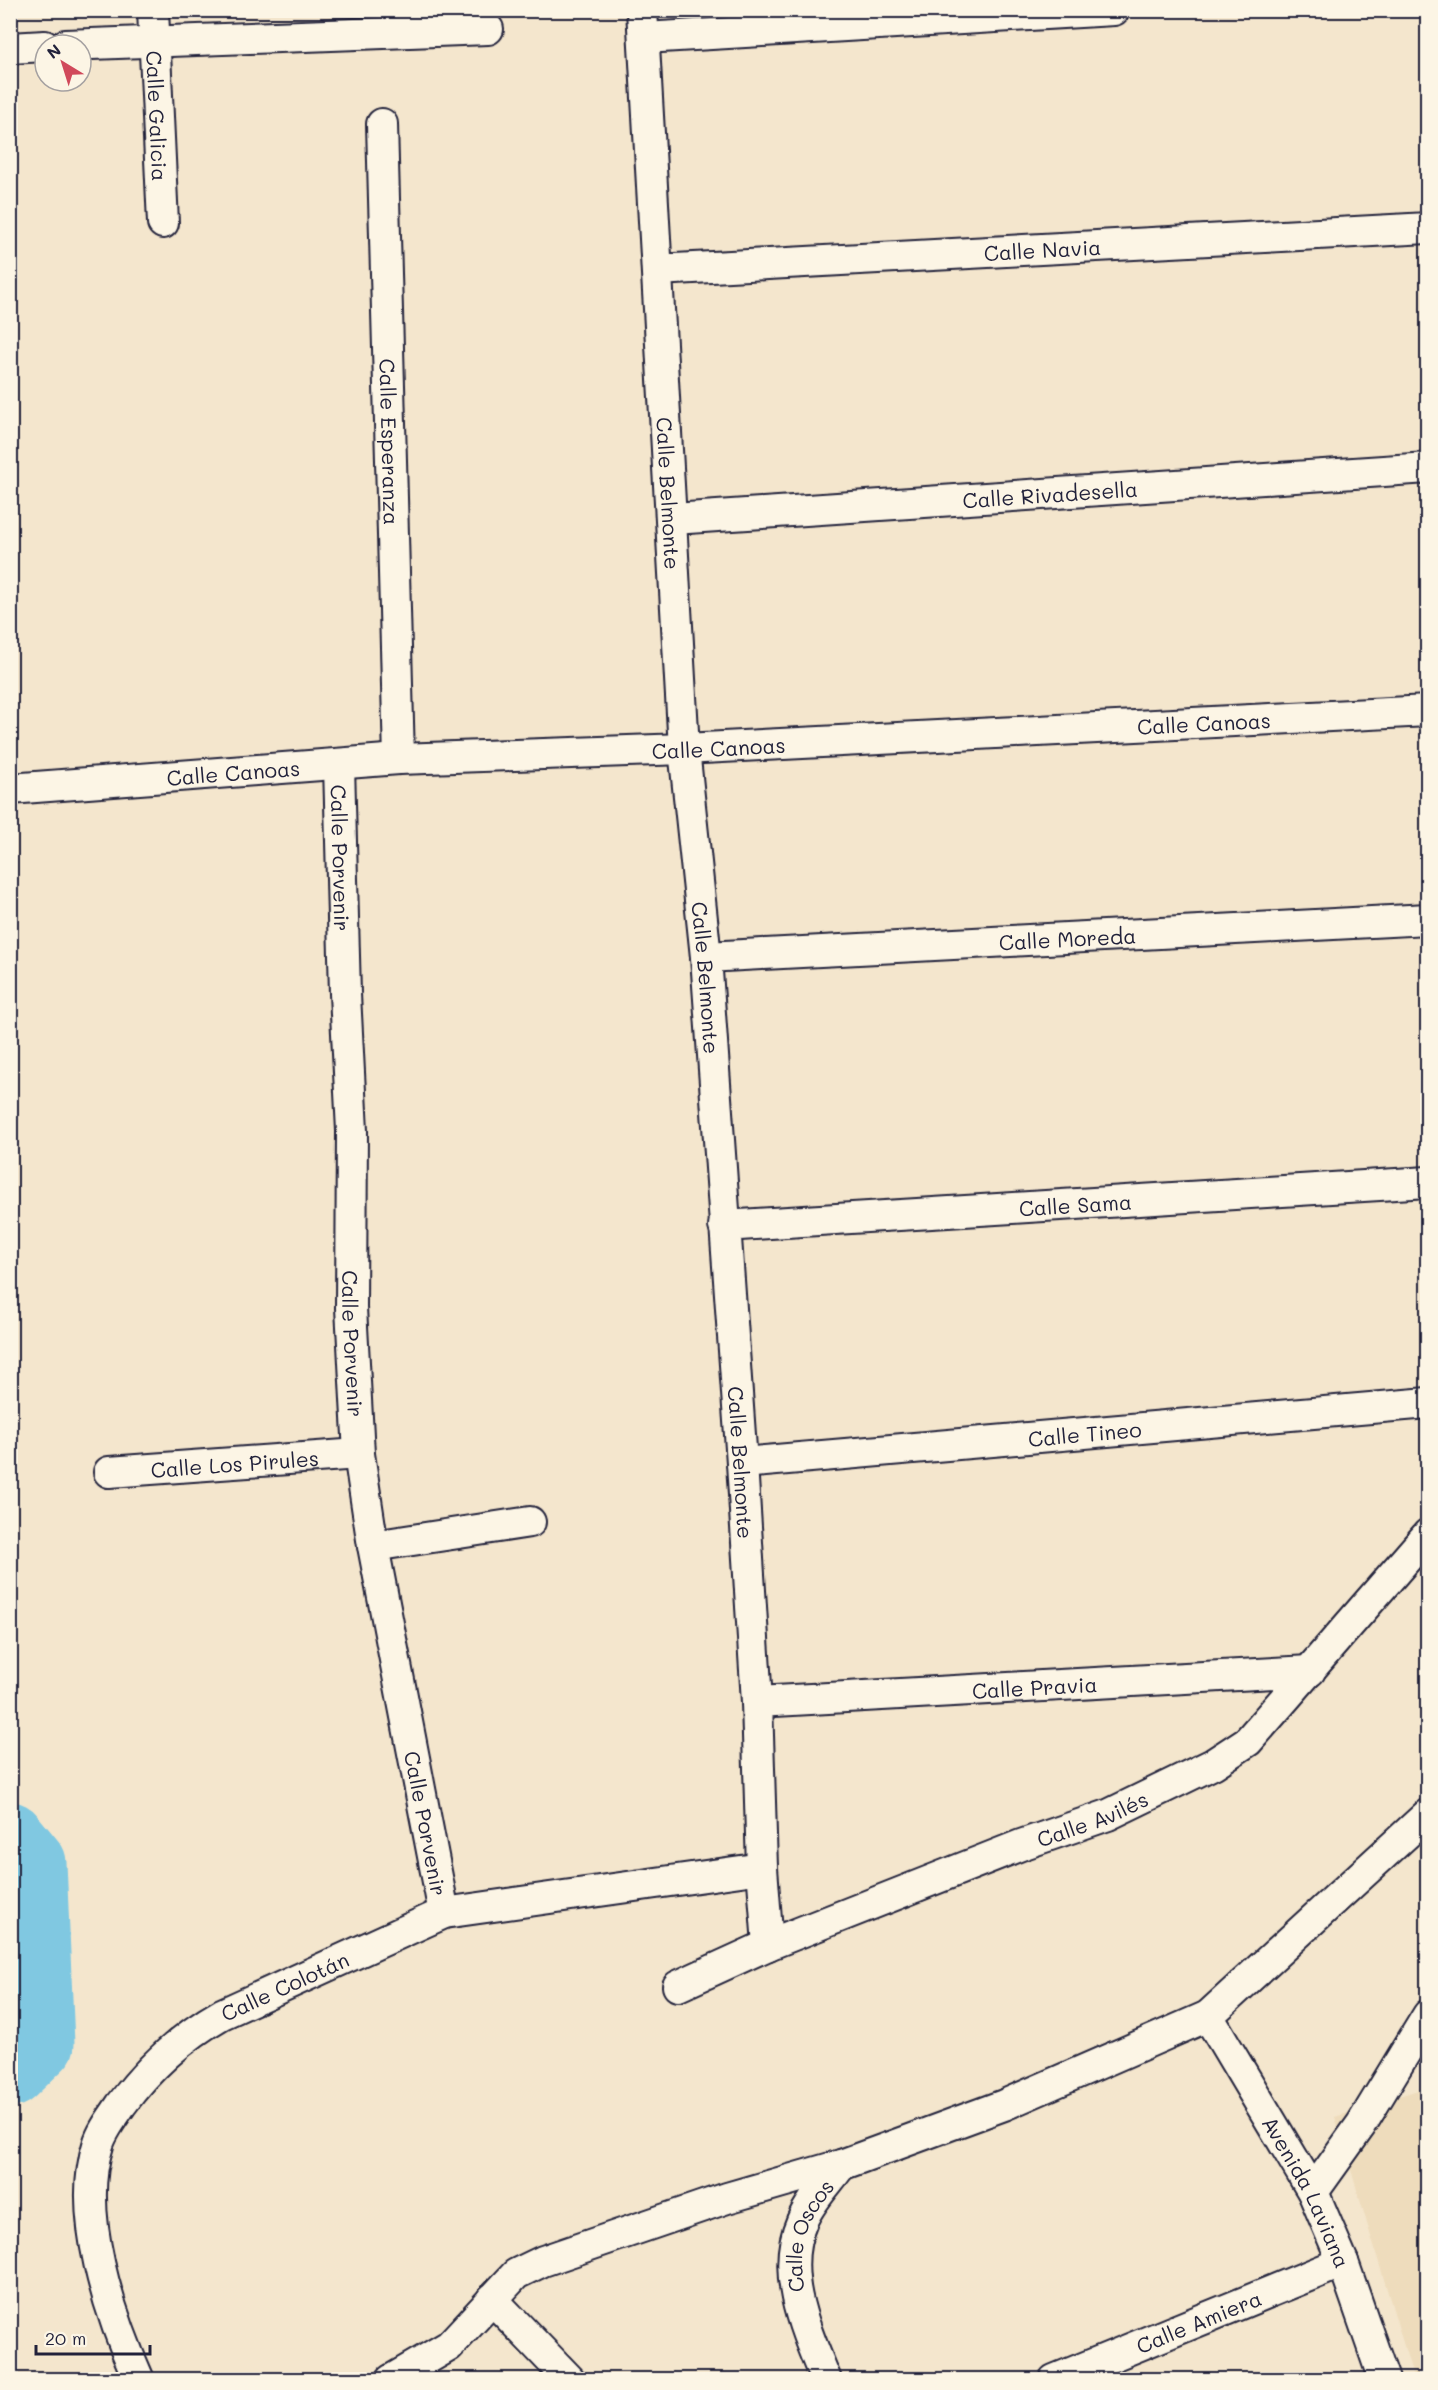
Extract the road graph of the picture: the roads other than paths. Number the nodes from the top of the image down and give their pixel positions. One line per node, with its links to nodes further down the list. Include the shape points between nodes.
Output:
1 (153, 10): 5 (street, Calle Galicia)
2 (1114, 10): 3 (street)
3 (643, 24): 12 (street, Calle Belmonte)
4 (488, 29): 5 (street)
5 (154, 41): 6 (street); 10 (street, Calle Galicia)
6 (93, 44)
7 (33, 47): 8 (street)
8 (10, 48)
9 (382, 124): 17 (street, Calle Esperanza)
10 (163, 223)
11 (1428, 228): 12 (street, Calle Navia)
12 (657, 270): 14 (street, Calle Belmonte)
13 (1428, 468): 14 (street, Calle Rivadesella)
14 (673, 519): 16 (street, Calle Belmonte)
15 (1428, 711): 16 (street, Calle Canoas)
16 (684, 749): 17 (street, Calle Canoas); 21 (street, Calle Belmonte)
17 (399, 759): 18 (street, Calle Canoas)
18 (339, 765): 19 (street, Calle Canoas); 25 (street, Calle Porvenir, via 352,1131 351,1308)
19 (23, 789)
20 (1428, 919): 21 (street, Calle Moreda)
21 (706, 957): 23 (street, Calle Belmonte)
22 (1428, 1182): 23 (street, Calle Sama)
23 (724, 1226): 26 (street, Calle Belmonte)
24 (1428, 1403): 26 (street, Calle Tineo)
25 (359, 1454): 27 (street, Calle Los Pirules); 30 (street, Calle Porvenir)
26 (742, 1463): 32 (street, Calle Belmonte)
27 (110, 1472)
28 (530, 1522): 30 (street)
29 (1428, 1534): 31 (street, Calle Avilés)
30 (373, 1546): 35 (street, Calle Porvenir)
31 (1310, 1671): 32 (street, Calle Pravia); 36 (street, Calle Avilés, via 1248,1741 1166,1789)
32 (757, 1702): 34 (street, Calle Belmonte)
33 (1428, 1814): 39 (street)
34 (762, 1868): 35 (street, Calle Colotán); 36 (street, Calle Belmonte)
35 (444, 1913): 44 (street, Calle Colotán, via 194,2030 147,2071 113,2116 98,2142 91,2173 91,2214 115,2318)
36 (768, 1945): 37 (street, Calle Avilés)
37 (678, 1986)
38 (1428, 2014): 41 (street, via 1361,2125)
39 (1208, 2016): 40 (street, via 1004,2105); 41 (street, Avenida Laviana)
40 (841, 2164): 43 (street, via 569,2251 516,2274); 47 (street, Calle Oscos, via 802,2220 792,2252 795,2289)
41 (1313, 2192): 42 (street, Avenida Laviana)
42 (1343, 2262): 48 (street, Calle Amiera); 49 (street, Avenida Laviana)
43 (492, 2299): 45 (street, via 448,2346); 46 (street)
44 (139, 2379)
45 (391, 2379)
46 (570, 2379)
47 (826, 2379)
48 (1054, 2379)
49 (1384, 2379)

